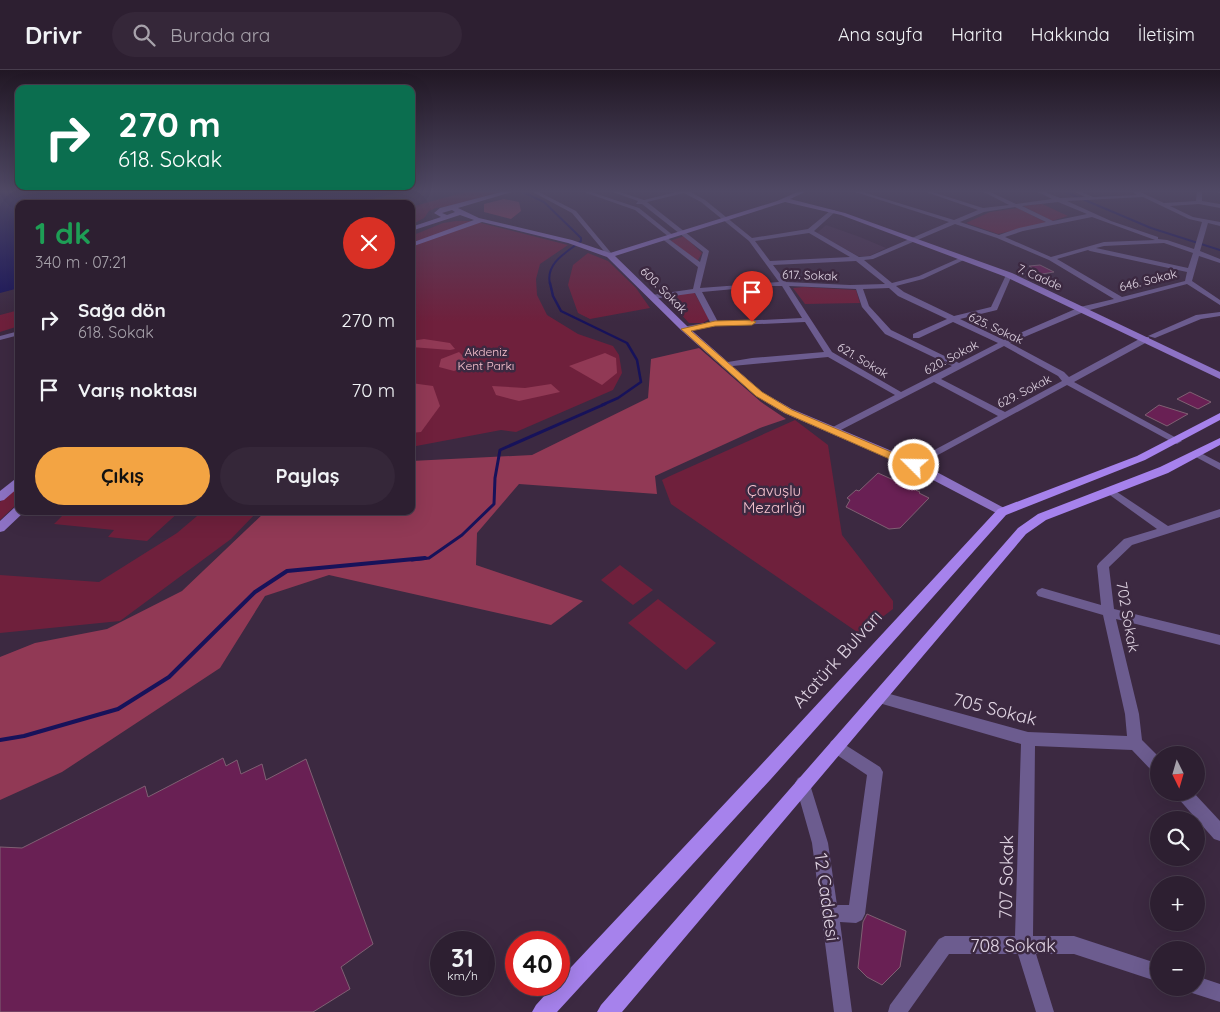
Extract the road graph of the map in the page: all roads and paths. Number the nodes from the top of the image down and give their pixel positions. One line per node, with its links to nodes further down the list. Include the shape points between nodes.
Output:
1 (441, 234): 22 (main road)
2 (539, 234): 25 (main road, 600. Sokak)
3 (592, 234): 25 (street)
4 (664, 234): 17 (street)
5 (676, 234): 17 (main road)
6 (684, 234): 31 (street, via 706,251)
7 (744, 234): 20 (street, 621. Sokak)
8 (791, 234): 20 (street)
9 (815, 234): 28 (street, 625. Sokak)
10 (903, 234): 19 (main road, 7. Cadde)
11 (904, 234): 19 (main road, 7. Cadde)
12 (925, 234): 19 (street)
13 (990, 234): 18 (street)
14 (1007, 234): 18 (street)
15 (1145, 234): 21 (street)
16 (1201, 234): 24 (street, 646. Sokak)
17 (667, 237): 25 (main road); 31 (street)
18 (999, 237): 27 (street)
19 (915, 238): 26 (main road, 7. Cadde); 28 (street); 42 (main road, 7. Cadde, via 1026,277)
20 (751, 240): 30 (street, 621. Sokak)
21 (1164, 241): 23 (street, via 1112,243); 24 (street)
22 (415, 244)
23 (1090, 249): 27 (street); 32 (street)
24 (1196, 252): 29 (street); 32 (street, 646. Sokak)
25 (610, 255): 39 (main road, 600. Sokak)
26 (964, 258): 33 (main road, 7. Cadde); 36 (street, 617. Sokak, via 915,280)
27 (1051, 259): 40 (street)
28 (860, 260): 30 (street); 36 (street, 625. Sokak)
29 (1220, 261)
30 (769, 262): 35 (street, 621. Sokak)
31 (701, 266): 38 (street)
32 (1191, 270): 34 (street, 646. Sokak)
33 (1009, 275): 42 (main road, 7. Cadde); 45 (street, via 994,308)
34 (1188, 282): 40 (street, 646. Sokak); 41 (street)
35 (784, 284): 37 (street, 617. Sokak); 38 (street, 617. Sokak); 44 (street, 621. Sokak)
36 (891, 284): 37 (street, 617. Sokak); 45 (street, 625. Sokak, via 901,294)
37 (859, 288): 55 (street, via 866,307 888,332)
38 (697, 289): 39 (street, 617. Sokak); 46 (street)
39 (652, 297): 47 (main road, 600. Sokak)
40 (1120, 299): 42 (street, 646. Sokak)
41 (1220, 303)
42 (1087, 307): 51 (main road, 7. Cadde); 52 (street, 620. Sokak)
43 (1220, 314): 51 (street, 629. Sokak, via 1199,317)
44 (807, 320): 46 (street); 53 (street, 621. Sokak)
45 (952, 320): 49 (street); 52 (street, 625. Sokak)
46 (715, 324): 47 (street)
47 (685, 329): 54 (main road, 600. Sokak)
48 (15, 334): 50 (street)
49 (916, 336)
50 (0, 338)
51 (1149, 338): 56 (main road, 7. Cadde); 57 (main road, 7. Cadde); 59 (street, 629. Sokak)
52 (1004, 343): 55 (street, 620. Sokak); 59 (street, 625. Sokak, via 1061,374)
53 (828, 354): 54 (street); 60 (street, 621. Sokak)
54 (725, 365): 63 (main road, 600. Sokak, via 788,412)
55 (959, 366): 58 (street, 620. Sokak)
56 (1220, 369)
57 (1220, 376)
58 (935, 379): 60 (street, 620. Sokak); 61 (street)
59 (1068, 382): 61 (street, 629. Sokak); 64 (street, 625. Sokak)
60 (902, 396): 63 (street, 620. Sokak)
61 (1004, 415): 67 (street, 629. Sokak)
62 (1220, 416): 64 (main road, Atatürk Bulvarı)
63 (832, 431): 67 (main road, 600. Sokak)
64 (1177, 440): 72 (main road, Atatürk Bulvarı, via 1141,458)
65 (1220, 441): 66 (main road)
66 (1197, 454): 68 (street); 70 (main road)
67 (914, 465): 72 (main road, 600. Sokak)
68 (1220, 467)
69 (15, 484): 71 (main road)
70 (1111, 491): 76 (street); 80 (main road, via 1042,517 1022,531)
71 (0, 497)
72 (1002, 512): 93 (main road, Atatürk Bulvarı)
73 (1220, 512): 76 (street, 702 Sokak)
74 (15, 514): 75 (main road)
75 (0, 528)
76 (1166, 530): 78 (street, 702 Sokak, via 1128,542 1103,566)
77 (1042, 593): 78 (street)
78 (1108, 612): 79 (street); 82 (street, 702 Sokak, via 1132,714)
79 (1220, 640)
80 (879, 697): 81 (street, 705 Sokak); 83 (main road)
81 (1028, 739): 82 (street, 705 Sokak); 89 (street, 707 Sokak)
82 (1135, 743): 84 (street)
83 (836, 746): 85 (main road); 88 (street, via 875,772 856,914)
84 (1150, 759)
85 (803, 783): 88 (street, 12 Caddesi, via 820,843); 94 (main road)
86 (1190, 801): 87 (street)
87 (1220, 833)
88 (830, 913): 95 (street, 12 Caddesi)
89 (1024, 946): 90 (street, 708 Sokak, via 1074,946); 96 (street, 708 Sokak, via 945,945); 97 (street, 707 Sokak)
90 (1150, 970)
91 (1205, 988): 92 (street)
92 (1220, 993)
93 (543, 1012)
94 (608, 1012)
95 (842, 1012)
96 (896, 1012)
97 (1045, 1012)

